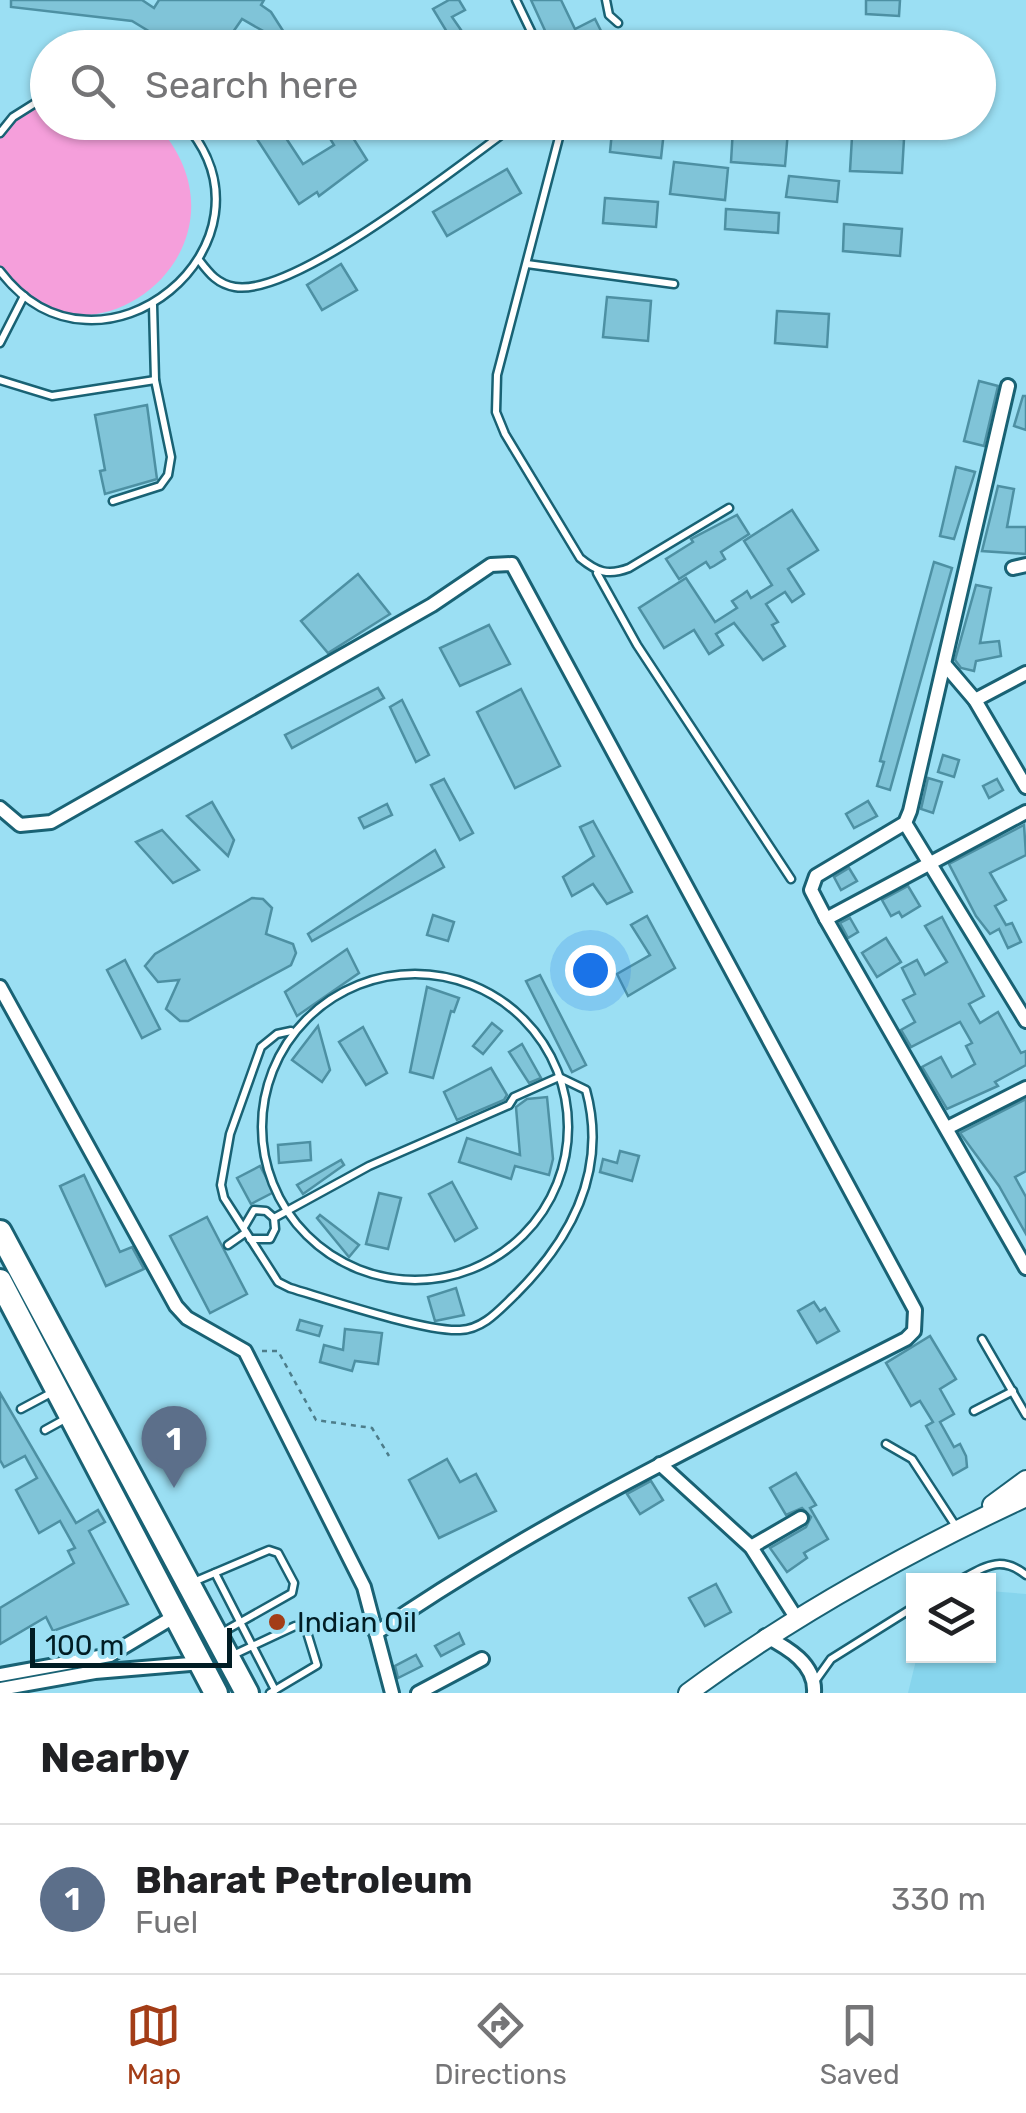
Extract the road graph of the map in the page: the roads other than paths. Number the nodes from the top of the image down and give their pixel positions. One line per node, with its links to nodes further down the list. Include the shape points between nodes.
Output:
1 (516, 0): 4 (lane)
2 (606, 0): 3 (lane)
3 (618, 24)
4 (530, 30)
5 (30, 106): 6 (lane)
6 (0, 133)
7 (196, 140): 10 (lane, via 213,185 212,224)
8 (494, 140): 10 (lane, via 301,270 238,288 210,276)
9 (558, 140): 11 (lane)
10 (199, 260): 15 (lane)
11 (527, 264): 13 (lane); 22 (lane, via 498,375 496,412 580,558)
12 (0, 271): 14 (lane)
13 (674, 284)
14 (24, 296): 15 (lane, via 77,318 106,320); 16 (lane)
15 (152, 305): 18 (lane)
16 (0, 343)
17 (0, 380): 18 (lane, via 52,396)
18 (155, 380): 20 (lane, via 168,475 160,486)
19 (1008, 386): 23 (street)
20 (113, 502)
21 (729, 508): 22 (lane, via 629,568)
22 (597, 572): 31 (lane, via 637,645)
23 (946, 666): 25 (street); 29 (street)
24 (1026, 673): 25 (street)
25 (975, 700): 26 (street)
26 (1026, 787)
27 (2, 810): 58 (street, via 29,827 51,822 343,658 490,565 502,562 518,570 916,1310 906,1339)
28 (1026, 812): 30 (street)
29 (904, 823): 30 (street); 32 (street, via 816,876 811,890)
30 (927, 863): 32 (street); 34 (street)
31 (791, 879)
32 (826, 918): 38 (street)
33 (0, 987): 73 (street, via 176,1306 245,1351 364,1587)
34 (1026, 1021)
35 (291, 1031): 36 (lane, via 338,994 406,976 438,978 498,1000 542,1042); 39 (lane, via 274,1058 260,1118 269,1178); 42 (lane, via 261,1047 221,1169 224,1198)
36 (559, 1077): 39 (lane); 39 (lane, via 568,1126 561,1179 523,1238 496,1257 424,1280 387,1278 327,1250); 42 (lane, via 586,1090 596,1148 590,1174 547,1263 477,1326 441,1329 290,1288 278,1282)
37 (1026, 1088): 38 (street)
38 (947, 1128): 44 (street)
39 (290, 1208): 40 (lane)
40 (274, 1218): 42 (lane, via 274,1234 265,1241); 42 (lane, via 254,1210 246,1217)
41 (0, 1232): 48 (highway)
42 (245, 1234): 43 (lane)
43 (228, 1245)
44 (1026, 1268)
45 (0, 1281): 46 (highway)
46 (6, 1306): 49 (highway)
47 (982, 1339): 51 (lane)
48 (62, 1344): 49 (highway); 68 (highway)
49 (39, 1352): 50 (highway)
50 (58, 1390): 52 (lane); 55 (highway)
51 (1013, 1390): 53 (lane); 54 (lane)
52 (21, 1409)
53 (974, 1411)
54 (1026, 1414)
55 (72, 1415): 56 (lane); 70 (highway)
56 (44, 1430)
57 (886, 1444): 63 (lane, via 912,1459)
58 (660, 1464): 64 (street); 73 (street, via 514,1544)
59 (1026, 1480): 61 (main road)
60 (1026, 1496): 61 (main road)
61 (980, 1514): 63 (main road)
62 (801, 1518): 64 (street)
63 (956, 1528): 71 (main road)
64 (750, 1547): 71 (street)
65 (215, 1573): 68 (lane); 72 (lane); 72 (lane, via 274,1551 294,1583 292,1593)
66 (974, 1573): 67 (lane, via 996,1562)
67 (1026, 1575)
68 (190, 1583): 74 (highway)
69 (906, 1611): 81 (lane, via 831,1658)
70 (178, 1616): 79 (highway); 80 (street, via 110,1656)
71 (796, 1618): 75 (main road)
72 (240, 1623): 74 (lane); 76 (lane)
73 (376, 1633): 86 (street)
74 (218, 1634): 77 (highway)
75 (765, 1636): 81 (street, via 802,1660); 88 (main road)
76 (252, 1646): 77 (lane); 83 (lane); 83 (lane, via 296,1626 306,1629 317,1665)
77 (230, 1656): 85 (highway)
78 (482, 1658): 87 (street)
79 (202, 1663): 82 (street); 84 (highway)
80 (0, 1675)
81 (815, 1687)
82 (0, 1689)
83 (272, 1692)
84 (216, 1693)
85 (247, 1693)
86 (392, 1693)
87 (418, 1693)
88 (688, 1693)

